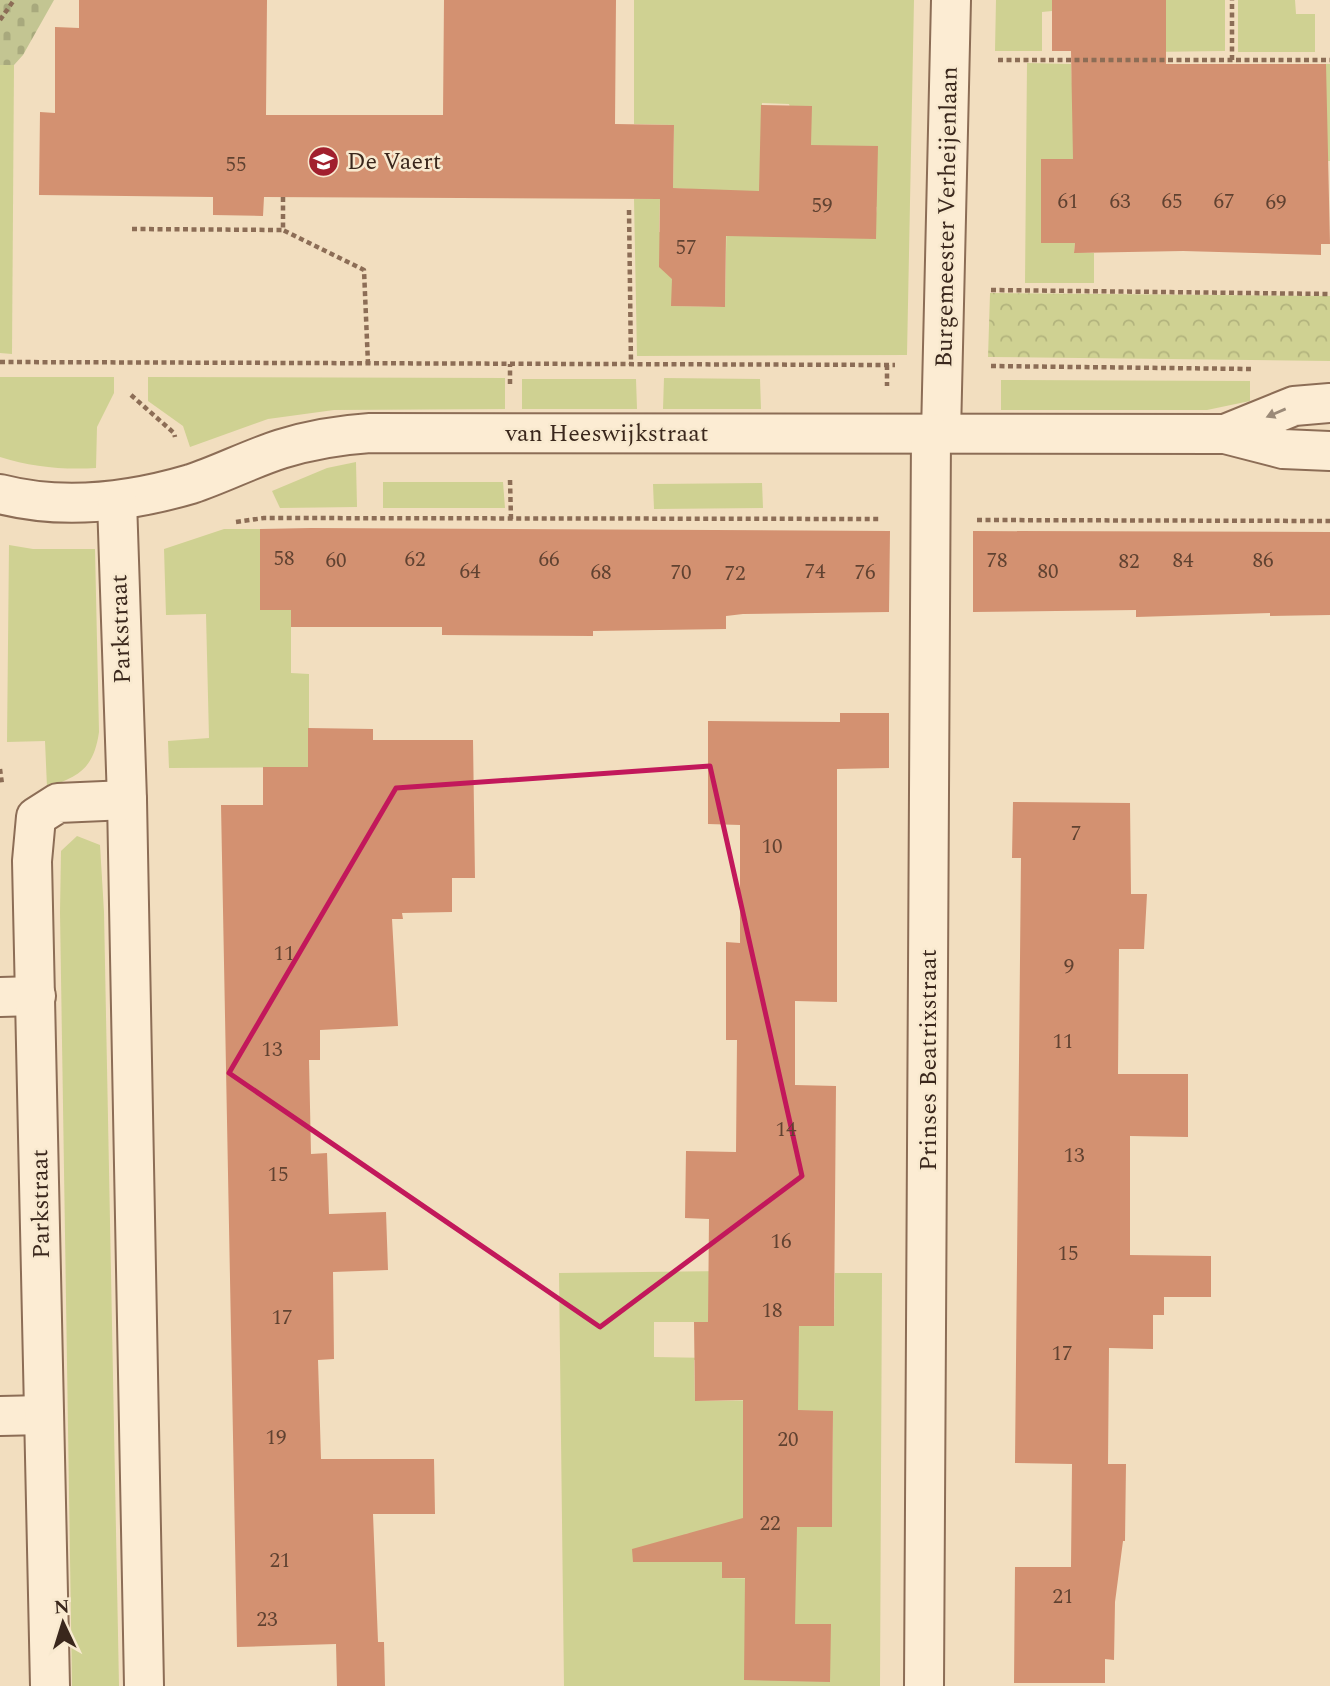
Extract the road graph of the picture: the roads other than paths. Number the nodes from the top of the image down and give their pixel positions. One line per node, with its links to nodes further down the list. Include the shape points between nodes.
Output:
1 (951, 0): 3 (street, Burgemeester Verheijenlaan, via 943,365)
2 (1330, 403): 4 (street, van Heeswijkstraat, one-way to 4, via 1294,405)
3 (936, 434): 4 (street, van Heeswijkstraat); 7 (street, van Heeswijkstraat, via 336,435 280,450 190,484); 14 (street, Prinses Beatrixstraat, via 931,520)
4 (1224, 434): 5 (street, van Heeswijkstraat, via 1283,449)
5 (1330, 451)
6 (0, 494): 7 (street, van Heeswijkstraat, via 34,502)
7 (117, 501): 8 (street, Parkstraat)
8 (127, 800): 9 (street, Parkstraat, via 58,803 36,817); 13 (street, Parkstraat)
9 (18, 997): 10 (street, Parkstraat)
10 (44, 1415): 11 (street); 12 (street, Parkstraat)
11 (0, 1416)
12 (50, 1686)
13 (144, 1686)
14 (924, 1686)

